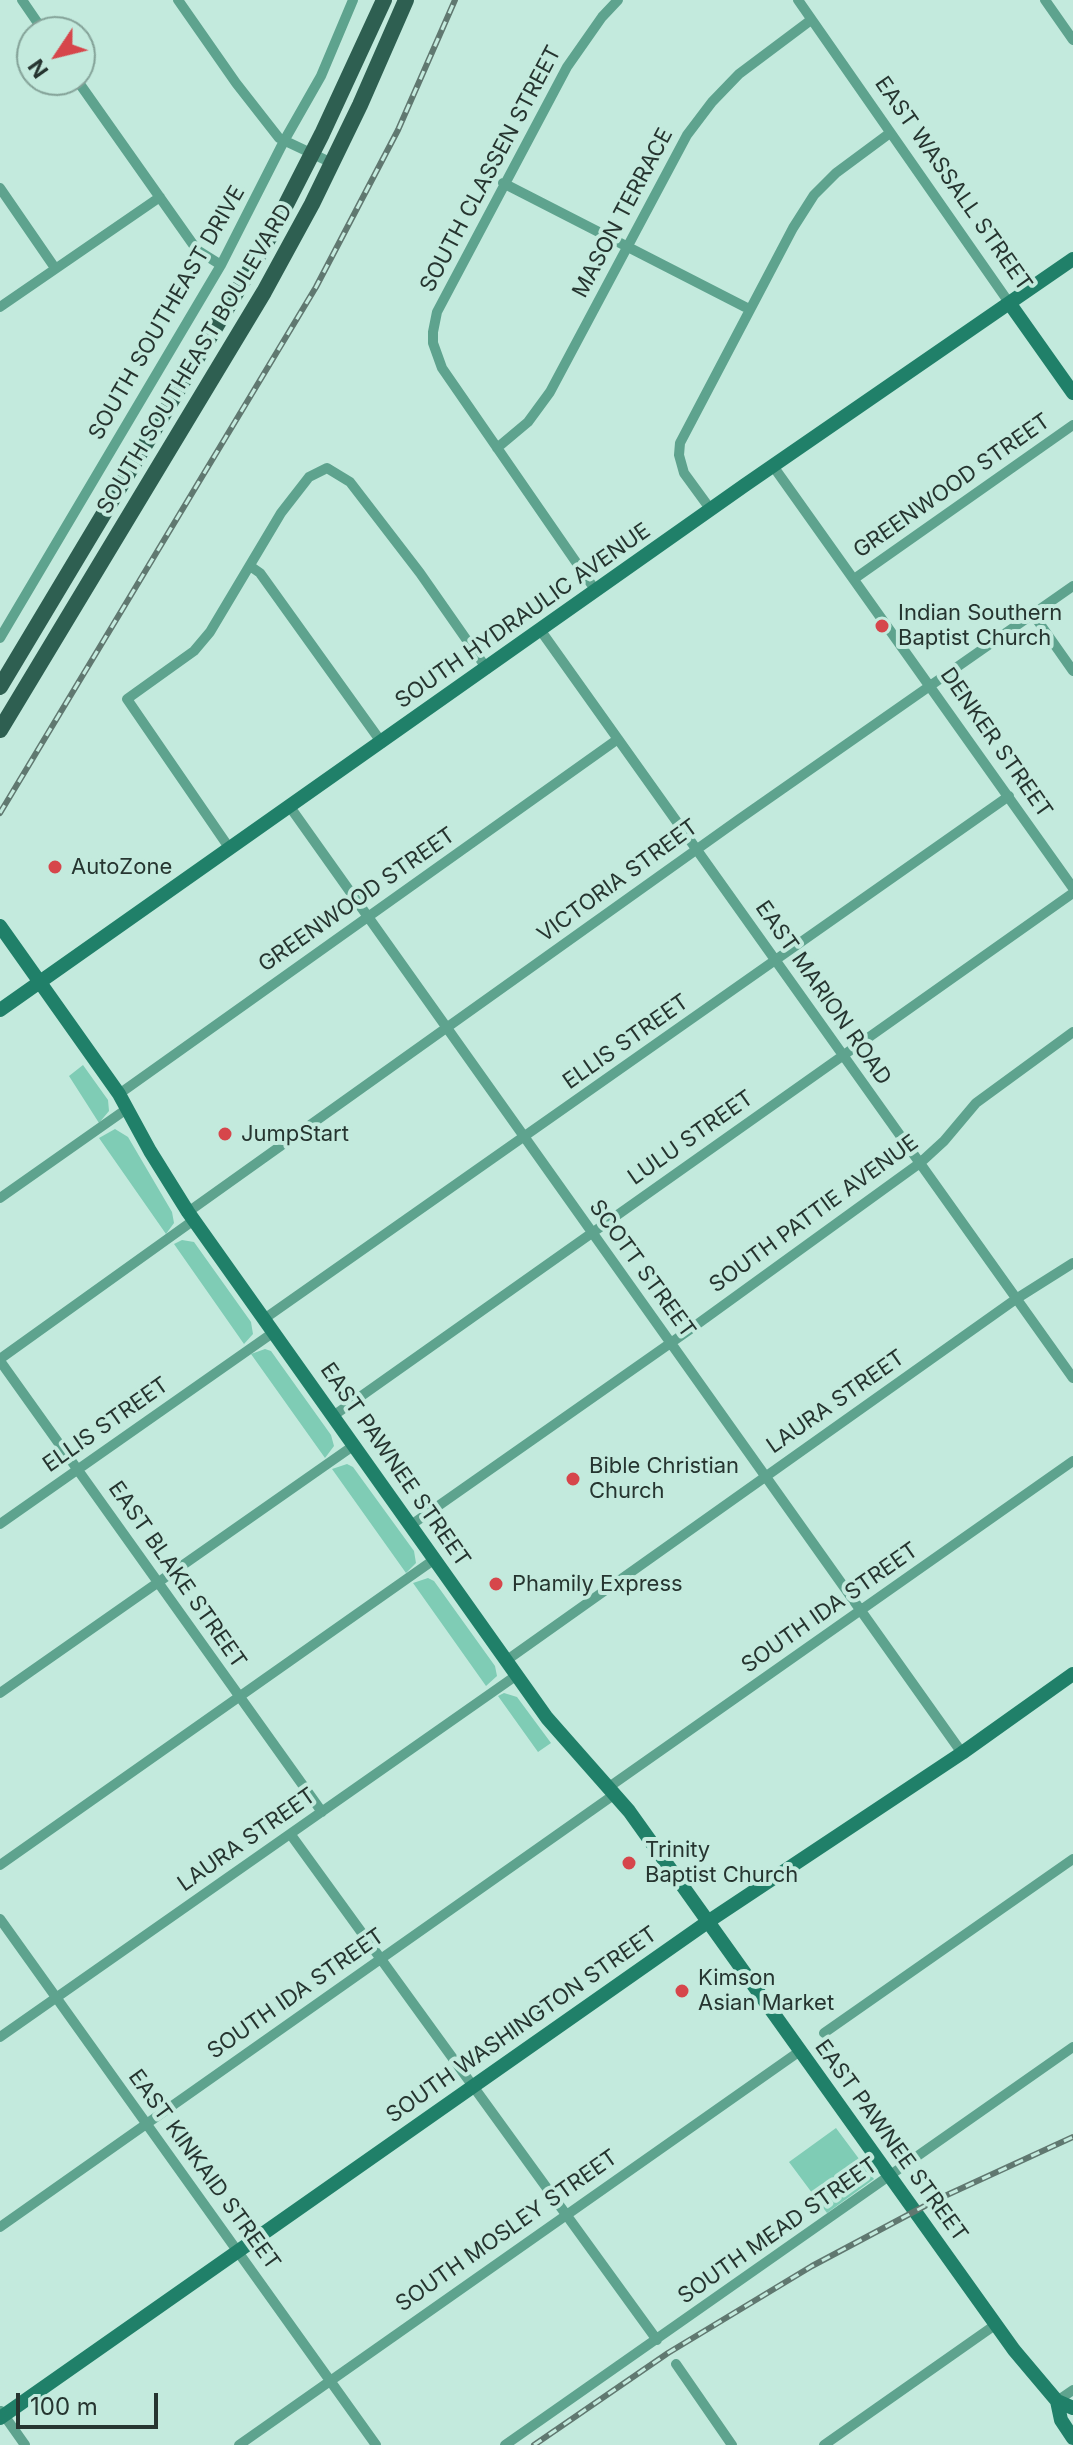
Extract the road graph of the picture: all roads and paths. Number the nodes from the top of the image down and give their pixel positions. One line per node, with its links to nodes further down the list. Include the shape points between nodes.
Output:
1 (178, 0): 12 (street)
2 (353, 0): 12 (street, SOUTH SOUTHEAST DRIVE, via 321,76)
3 (384, 0): 13 (main road, SOUTH SOUTHEAST BOULEVARD)
4 (406, 0): 14 (main road, SOUTH SOUTHEAST BOULEVARD)
5 (618, 0): 15 (street, SOUTH CLASSEN STREET, via 567,67)
6 (798, 0): 8 (street, EAST WASSALL STREET)
7 (1045, 0): 9 (street)
8 (811, 20): 11 (street, EAST WASSALL STREET); 18 (street, MASON TERRACE, via 739,74 712,102 677,151)
9 (1073, 40)
10 (88, 96): 17 (street)
11 (890, 133): 22 (street, EAST WASSALL STREET); 24 (street, via 814,195)
12 (284, 141): 13 (street); 20 (street, SOUTH SOUTHEAST DRIVE)
13 (312, 154): 14 (street); 40 (main road, SOUTH SOUTHEAST BOULEVARD, via 225,314)
14 (332, 163): 41 (main road, SOUTH SOUTHEAST BOULEVARD, via 264,292)
15 (503, 183): 18 (street); 27 (street, SOUTH CLASSEN STREET, via 437,312 433,332 442,368)
16 (0, 188): 21 (street)
17 (160, 197): 20 (street, via 197,250); 21 (street)
18 (626, 248): 24 (street); 27 (street, MASON TERRACE, via 540,409)
19 (1073, 259): 22 (street, SOUTH HYDRAULIC AVENUE)
20 (221, 265): 36 (street, SOUTH SOUTHEAST DRIVE)
21 (55, 268): 23 (street)
22 (1010, 304): 25 (street, EAST WASSALL STREET); 28 (street, SOUTH HYDRAULIC AVENUE)
23 (0, 307)
24 (749, 309): 29 (street, via 680,443 684,473)
25 (1073, 393)
26 (1073, 425): 31 (street, GREENWOOD STREET)
27 (497, 448): 33 (street, SOUTH CLASSEN STREET)
28 (773, 466): 29 (street, SOUTH HYDRAULIC AVENUE); 31 (street, DENKER STREET)
29 (711, 510): 33 (street, SOUTH HYDRAULIC AVENUE)
30 (250, 566): 37 (street, via 309,477 327,468 350,482 371,507); 43 (street); 46 (street, via 194,651 127,699)
31 (854, 579): 39 (street, DENKER STREET)
32 (1073, 586): 34 (street, VICTORIA STREET)
33 (596, 591): 35 (street, SOUTH HYDRAULIC AVENUE)
34 (1033, 614): 38 (street); 39 (street, VICTORIA STREET)
35 (541, 631): 37 (street, SOUTH HYDRAULIC AVENUE); 42 (street, EAST MARION ROAD)
36 (0, 638)
37 (487, 669): 43 (street, SOUTH HYDRAULIC AVENUE)
38 (1073, 671)
39 (930, 686): 44 (street, DENKER STREET); 47 (street, VICTORIA STREET)
40 (0, 687)
41 (0, 730)
42 (618, 739): 47 (street, EAST MARION ROAD); 49 (street, GREENWOOD STREET)
43 (382, 743): 45 (street, SOUTH HYDRAULIC AVENUE)
44 (1009, 796): 48 (street, DENKER STREET); 51 (street, ELLIS STREET)
45 (290, 807): 46 (street, SOUTH HYDRAULIC AVENUE); 49 (street, SCOTT STREET)
46 (230, 849): 52 (street, SOUTH HYDRAULIC AVENUE)
47 (696, 849): 51 (street, EAST MARION ROAD); 54 (street, VICTORIA STREET)
48 (1073, 890): 56 (street, LULU STREET)
49 (368, 917): 54 (street, SCOTT STREET); 57 (street, GREENWOOD STREET)
50 (0, 926): 52 (street, EAST PAWNEE STREET)
51 (776, 961): 56 (street, EAST MARION ROAD); 59 (street, ELLIS STREET)
52 (40, 981): 53 (street, SOUTH HYDRAULIC AVENUE); 57 (street, EAST PAWNEE STREET)
53 (0, 1010)
54 (446, 1028): 59 (street, SCOTT STREET); 62 (street, VICTORIA STREET)
55 (1073, 1032): 60 (street, SOUTH PATTIE AVENUE, via 976,1103)
56 (843, 1055): 60 (street, EAST MARION ROAD); 63 (street, LULU STREET)
57 (119, 1094): 58 (street, EAST PAWNEE STREET)
58 (128, 1108): 61 (street); 62 (street, EAST PAWNEE STREET)
59 (524, 1138): 63 (street, SCOTT STREET); 66 (street, ELLIS STREET)
60 (920, 1163): 65 (street, EAST MARION ROAD); 68 (street, SOUTH PATTIE AVENUE)
61 (0, 1198)
62 (191, 1216): 66 (street, EAST PAWNEE STREET); 69 (street, VICTORIA STREET)
63 (591, 1232): 68 (street, SCOTT STREET); 71 (street, LULU STREET)
64 (1073, 1263): 65 (street, LAURA STREET)
65 (1016, 1299): 70 (street, EAST MARION ROAD); 75 (street, LAURA STREET)
66 (264, 1319): 67 (street, EAST PAWNEE STREET)
67 (274, 1332): 71 (street, EAST PAWNEE STREET); 74 (street, ELLIS STREET)
68 (671, 1343): 75 (street, SCOTT STREET); 77 (street, SOUTH PATTIE AVENUE)
69 (0, 1360): 74 (street, EAST BLAKE STREET)
70 (1073, 1378)
71 (333, 1416): 72 (street, EAST PAWNEE STREET)
72 (353, 1446): 77 (street, EAST PAWNEE STREET); 79 (street)
73 (1073, 1461): 80 (street, SOUTH IDA STREET)
74 (77, 1469): 76 (street, ELLIS STREET); 79 (street, EAST BLAKE STREET)
75 (765, 1476): 80 (street, SCOTT STREET); 81 (street, LAURA STREET)
76 (0, 1524)
77 (411, 1525): 78 (street, EAST PAWNEE STREET)
78 (435, 1559): 81 (street, EAST PAWNEE STREET); 85 (street)
79 (158, 1583): 84 (street); 85 (street, EAST BLAKE STREET)
80 (862, 1610): 86 (street, SCOTT STREET); 87 (street, SOUTH IDA STREET)
81 (507, 1660): 83 (street, EAST PAWNEE STREET)
82 (1073, 1674): 86 (street, SOUTH WASHINGTON STREET)
83 (517, 1675): 87 (street, EAST PAWNEE STREET, via 572,1749); 88 (street, LAURA STREET)
84 (0, 1693)
85 (239, 1697): 88 (street, EAST BLAKE STREET); 91 (street)
86 (962, 1753): 93 (street, SOUTH WASHINGTON STREET)
87 (612, 1790): 93 (street, EAST PAWNEE STREET); 94 (street, SOUTH IDA STREET)
88 (322, 1812): 89 (street, LAURA STREET)
89 (291, 1835): 94 (street); 95 (street, LAURA STREET)
90 (1073, 1859): 96 (street)
91 (0, 1865)
92 (0, 1919): 95 (street, EAST KINKAID STREET)
93 (709, 1921): 99 (street, EAST PAWNEE STREET); 100 (street, SOUTH WASHINGTON STREET)
94 (380, 1959): 100 (street); 101 (street, SOUTH IDA STREET)
95 (56, 1997): 97 (street, LAURA STREET); 101 (street, EAST KINKAID STREET)
96 (824, 2033)
97 (0, 2037)
98 (1073, 2047): 102 (street, SOUTH MEAD STREET)
99 (800, 2051): 102 (street, EAST PAWNEE STREET); 103 (street, SOUTH MOSLEY STREET)
100 (472, 2087): 103 (street); 105 (street, SOUTH WASHINGTON STREET)
101 (147, 2124): 104 (street, SOUTH IDA STREET); 105 (street, EAST KINKAID STREET)
102 (889, 2177): 106 (street, EAST PAWNEE STREET); 107 (street, SOUTH MEAD STREET)
103 (566, 2214): 107 (street); 109 (street, SOUTH MOSLEY STREET)
104 (0, 2227)
105 (237, 2251): 109 (street, EAST KINKAID STREET); 113 (street, SOUTH WASHINGTON STREET)
106 (995, 2325): 111 (street, EAST PAWNEE STREET); 120 (street)
107 (657, 2340): 118 (street, SOUTH MEAD STREET)
108 (676, 2364): 119 (street)
109 (330, 2381): 116 (street, SOUTH MOSLEY STREET); 117 (street, EAST KINKAID STREET)
110 (1073, 2390): 111 (street)
111 (1057, 2401): 112 (street, EAST PAWNEE STREET); 114 (street, EAST PAWNEE STREET)
112 (1073, 2408)
113 (1, 2414): 115 (street)
114 (1073, 2438)
115 (25, 2445)
116 (239, 2445)
117 (376, 2445)
118 (505, 2445)
119 (732, 2445)
120 (824, 2445)

